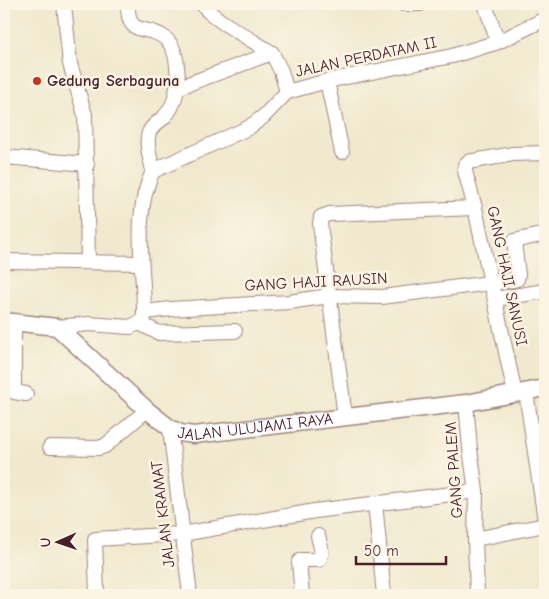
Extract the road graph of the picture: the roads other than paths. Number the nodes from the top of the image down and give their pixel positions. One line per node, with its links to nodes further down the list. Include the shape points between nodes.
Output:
1 (64, 4): 16 (street, via 70,64 85,115)
2 (128, 4): 11 (street, via 130,21 138,29 162,35 172,46 177,66)
3 (203, 4): 9 (street, via 222,22)
4 (404, 4): 5 (street)
5 (420, 4)
6 (485, 4): 8 (street)
7 (545, 20): 8 (street, JALAN PERDATAM II)
8 (498, 42): 10 (street, JALAN PERDATAM II, via 452,56)
9 (272, 53): 11 (street); 12 (street)
10 (327, 81): 12 (street, JALAN PERDATAM II); 13 (street)
11 (177, 88): 17 (street, via 172,106 149,132)
12 (287, 92): 17 (street, JALAN PERDATAM II, via 263,118 248,128)
13 (342, 152)
14 (545, 152): 18 (street, GANG HAJI SANUSI, via 468,162 465,171)
15 (4, 157): 16 (street)
16 (87, 164): 21 (street)
17 (153, 172): 22 (street, via 143,200)
18 (475, 208): 23 (street, GANG HAJI SANUSI); 25 (street, via 329,214 321,217)
19 (545, 234): 23 (street, GANG HAJI RAUSIN, via 514,241 517,279)
20 (4, 261): 21 (street)
21 (88, 262): 22 (street)
22 (141, 263): 27 (street)
23 (490, 283): 25 (street, GANG HAJI RAUSIN, via 382,297); 26 (street, GANG HAJI SANUSI)
24 (545, 290): 26 (street)
25 (329, 296): 27 (street, GANG HAJI RAUSIN, via 289,302 171,309); 36 (street)
26 (495, 299): 32 (street, GANG HAJI SANUSI)
27 (142, 318): 29 (street, via 130,327 89,324); 30 (street, via 159,333)
28 (9, 321): 29 (street); 33 (street, via 14,392)
29 (57, 327): 35 (street, JALAN ULUJAMI RAYA)
30 (235, 331)
31 (545, 388): 32 (street, JALAN ULUJAMI RAYA)
32 (520, 393): 34 (street, JALAN ULUJAMI RAYA); 41 (street, GANG HAJI SANUSI)
33 (26, 394)
34 (466, 403): 36 (street, JALAN ULUJAMI RAYA); 39 (street, GANG PALEM)
35 (147, 410): 37 (street, JALAN ULUJAMI RAYA); 38 (street, via 105,446)
36 (345, 417): 37 (street, JALAN ULUJAMI RAYA, via 194,434)
37 (170, 428): 43 (street, JALAN KRAMAT)
38 (50, 447)
39 (476, 492): 40 (street); 45 (street, GANG PALEM)
40 (375, 503): 43 (street); 49 (street)
41 (545, 520)
42 (545, 525): 45 (street)
43 (182, 534): 46 (street, via 96,539); 47 (street, JALAN KRAMAT)
44 (318, 536): 48 (street, via 321,558 299,562)
45 (475, 539): 50 (street, GANG PALEM)
46 (96, 595)
47 (190, 595)
48 (302, 595)
49 (384, 595)
50 (477, 595)

